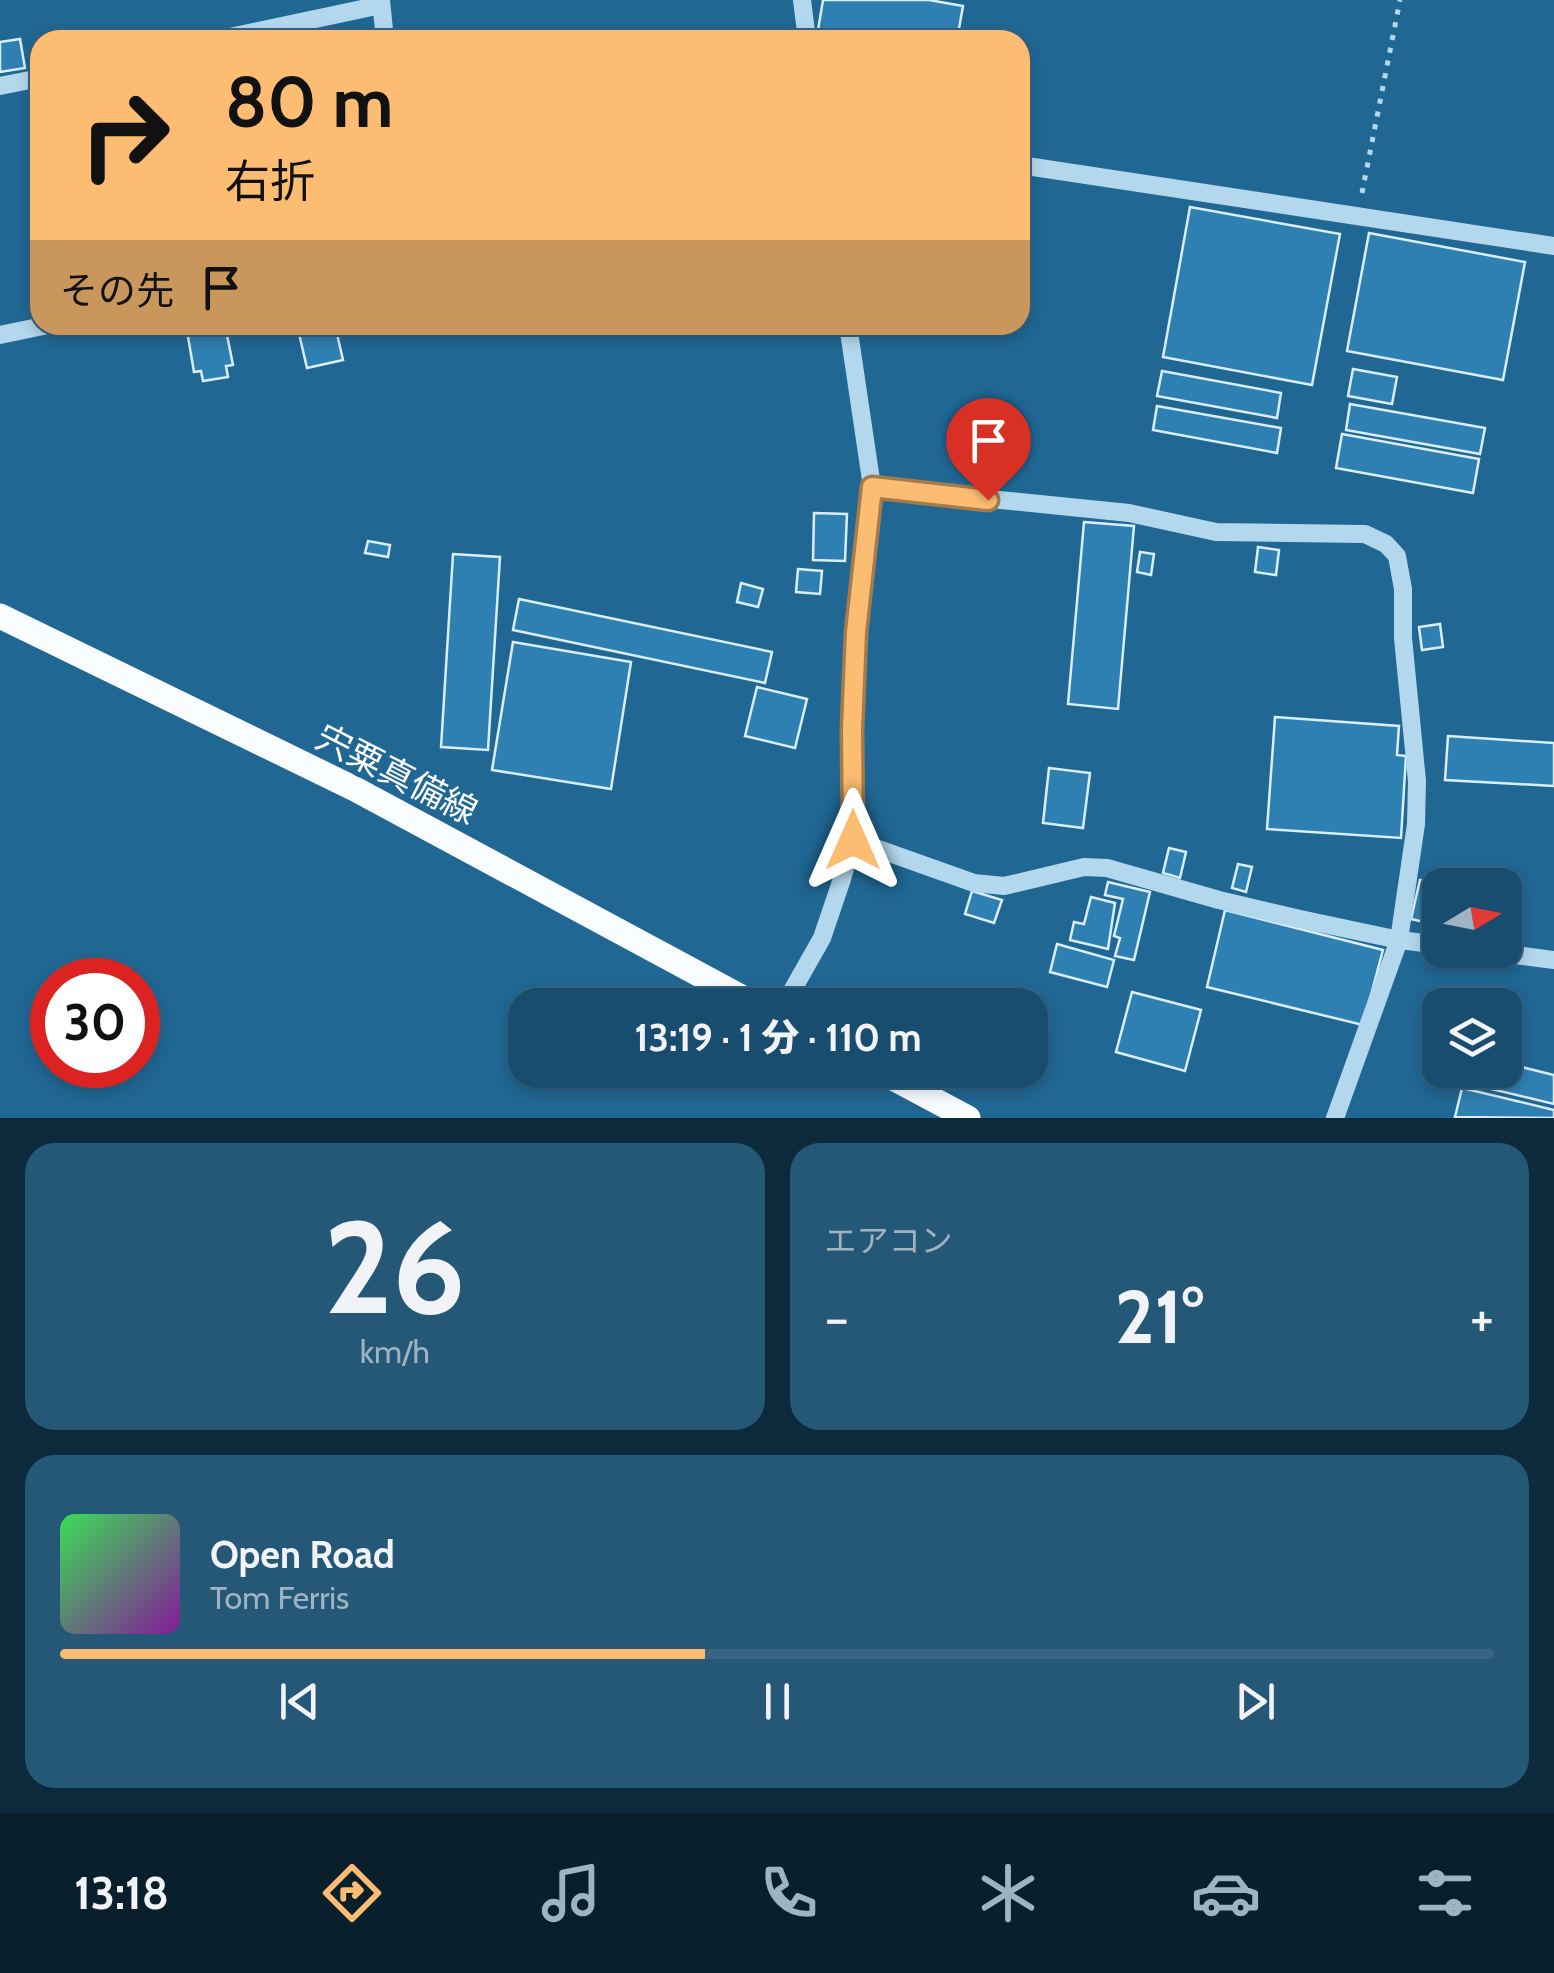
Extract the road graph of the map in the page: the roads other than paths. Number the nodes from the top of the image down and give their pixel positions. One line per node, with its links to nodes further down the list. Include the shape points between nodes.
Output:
1 (802, 0): 5 (street)
2 (381, 2): 3 (street); 4 (street)
3 (259, 30)
4 (384, 30)
5 (806, 30)
6 (30, 80): 7 (street)
7 (0, 86)
8 (1030, 168): 9 (street)
9 (1554, 246)
10 (30, 329): 12 (street)
11 (849, 335): 13 (street)
12 (0, 336)
13 (872, 487): 15 (street, via 856,632); 16 (street, via 1129,513 1216,532 1366,534 1386,544 1397,556 1403,589 1417,781)
14 (0, 616): 20 (main road, 宍粟真備線, via 354,790)
15 (853, 840): 16 (street, via 974,883 1004,886 1107,868); 21 (street, via 822,938)
16 (1399, 940): 17 (street); 24 (street)
17 (1422, 943)
18 (1522, 956): 19 (street)
19 (1554, 960)
20 (724, 988)
21 (794, 988)
22 (912, 1088): 23 (main road)
23 (968, 1118)
24 (1335, 1118)

